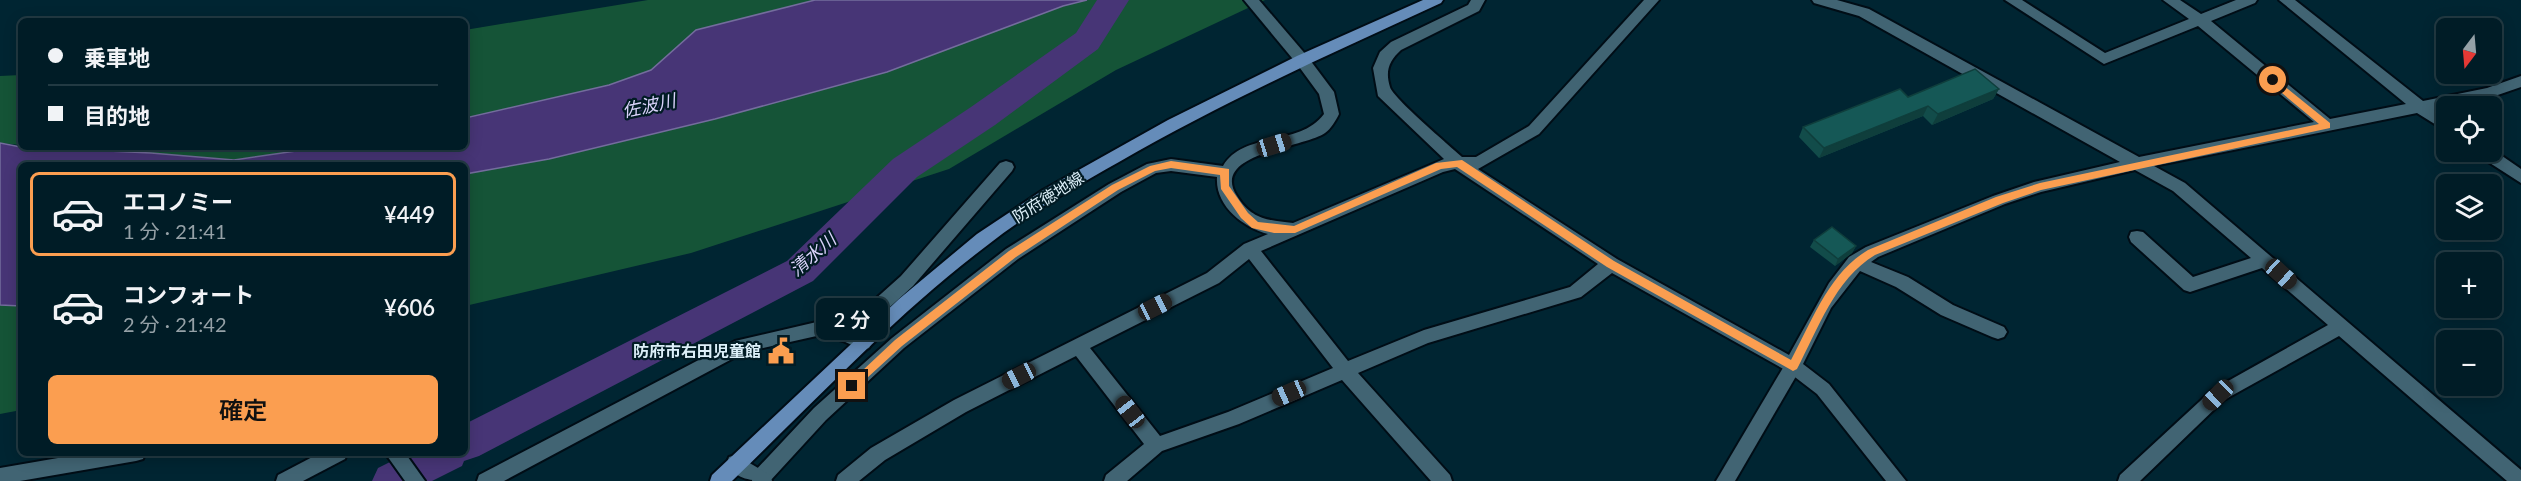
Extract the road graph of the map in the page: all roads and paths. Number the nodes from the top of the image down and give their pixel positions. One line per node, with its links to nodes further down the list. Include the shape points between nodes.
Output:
1 (1251, 0): 11 (street)
2 (1436, 0): 11 (main road, 防府徳地線)
3 (1478, 0): 17 (street, via 1474,8 1396,46 1385,56 1380,68 1383,92)
4 (1652, 0): 17 (street, via 1534,130 1479,164)
5 (1819, 0): 18 (street, via 1864,12)
6 (2170, 0): 10 (street)
7 (2250, 0): 10 (street)
8 (2286, 0): 13 (street)
9 (2018, 1): 10 (street, via 2104,59)
10 (2200, 21): 15 (street)
11 (1302, 60): 20 (street, via 1320,79 1328,95 1332,109 1326,124 1314,134 1235,159); 30 (main road, 防府徳地線, via 1173,124 1049,194 983,238)
12 (2521, 81): 13 (street, via 2488,93)
13 (2420, 107): 14 (street); 15 (street)
14 (2436, 118)
15 (2327, 125): 18 (street)
16 (2499, 162): 21 (street)
17 (1458, 163): 22 (street, via 1440,166); 27 (street)
18 (2140, 163): 25 (street, via 2179,187); 26 (street, via 2040,186 1999,200)
19 (1006, 167): 30 (street)
20 (1225, 172): 22 (street, via 1224,187 1244,216 1256,225); 40 (street, via 1171,165 1153,168 1012,254 898,343 820,414)
21 (2521, 177)
22 (1295, 230): 24 (street)
23 (2137, 237): 25 (street, via 2190,285)
24 (1250, 249): 31 (street, via 1213,278); 33 (street)
25 (2266, 260): 28 (street)
26 (1855, 262): 29 (street); 32 (street, via 1840,279)
27 (1611, 264): 32 (street); 33 (street, via 1575,292 1424,337)
28 (2340, 327): 50 (street, via 2218,395); 51 (street)
29 (1998, 332)
30 (855, 339): 38 (main road, 防府徳地線); 43 (street, via 821,328 741,346)
31 (1078, 346): 34 (street); 45 (street, via 960,406 878,454)
32 (1793, 366): 48 (street); 49 (street, via 1823,389)
33 (1344, 369): 34 (street, via 1233,418); 47 (street)
34 (1156, 445): 46 (street)
35 (118, 456): 39 (street)
36 (332, 456): 41 (street)
37 (395, 456): 42 (street)
38 (736, 463): 40 (street); 44 (main road, 防府徳地線)
39 (0, 476)
40 (761, 480)
41 (285, 481)
42 (416, 481)
43 (486, 481)
44 (719, 481)
45 (845, 481)
46 (1113, 481)
47 (1443, 481)
48 (1725, 481)
49 (1897, 481)
50 (2127, 481)
51 (2520, 481)

